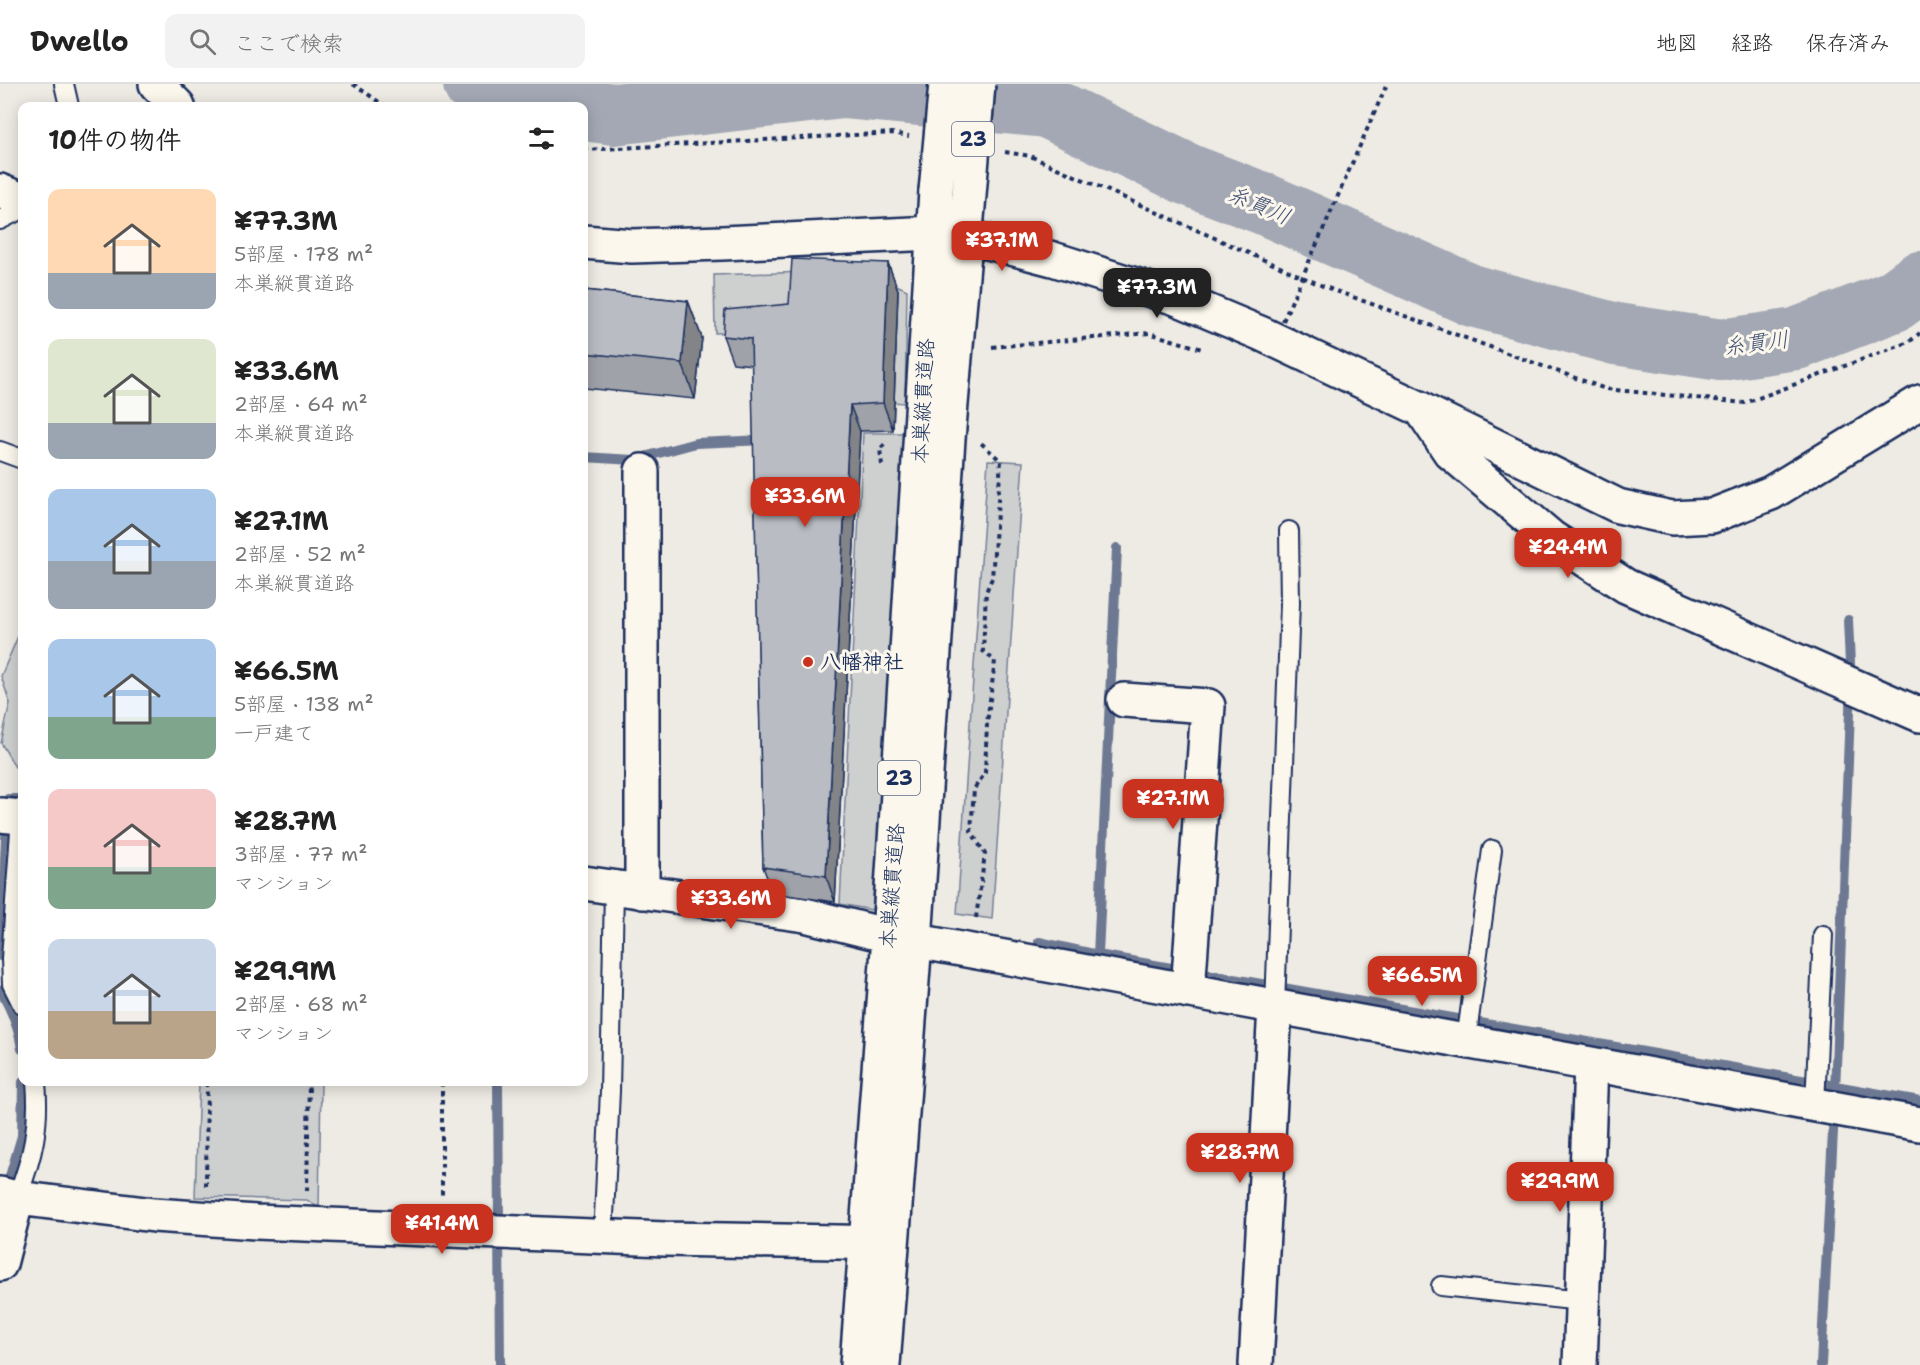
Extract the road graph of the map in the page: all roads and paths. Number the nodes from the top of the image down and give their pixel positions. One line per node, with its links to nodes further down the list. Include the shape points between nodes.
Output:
1 (64, 84): 7 (lane)
2 (156, 84): 8 (street)
3 (353, 84): 9 (path)
4 (946, 84): 17 (street, 本巣縦貫道路 / 23, bridge)
5 (978, 84): 18 (street, 本巣縦貫道路 / 23, bridge)
6 (1387, 84): 20 (path, bridge)
7 (68, 102)
8 (174, 102)
9 (380, 102)
10 (915, 137): 11 (path, via 892,133)
11 (588, 150)
12 (995, 150): 21 (path, via 1030,156 1325,287 1606,389 1744,403 1909,342)
13 (0, 191): 14 (street)
14 (18, 198)
15 (18, 211): 16 (lane)
16 (0, 220)
17 (933, 232): 18 (street); 19 (street, via 632,246); 37 (street, 本巣縦貫道路 / 23)
18 (965, 236): 25 (street, via 1176,298); 26 (street, 本巣縦貫道路 / 23)
19 (588, 242)
20 (1283, 321)
21 (1920, 333)
22 (992, 347): 23 (path, via 1149,333)
23 (1204, 349)
24 (1920, 402): 25 (street, via 1771,493 1712,516 1672,518 1618,506)
25 (1420, 409): 32 (street, via 1457,459 1552,538 1626,586)
26 (948, 439): 37 (street, 本巣縦貫道路 / 23); 38 (path, via 981,443 1001,461 983,651 995,661 985,773 974,789 971,831 985,854)
27 (0, 451): 28 (lane)
28 (18, 458)
29 (642, 471): 35 (street)
30 (1288, 531): 41 (lane, via 1290,603)
31 (1124, 700): 39 (street, via 1208,706)
32 (1920, 715)
33 (14, 817): 40 (lane, via 11,959 12,984)
34 (1492, 850): 42 (lane)
35 (613, 888): 37 (street, via 805,915); 54 (lane)
36 (1823, 935): 48 (lane)
37 (902, 939): 38 (street); 55 (street, 本巣縦貫道路 / 23)
38 (972, 952): 39 (street)
39 (1188, 991): 41 (street)
40 (18, 996)
41 (1275, 1006): 42 (street); 61 (street)
42 (1466, 1041): 43 (street)
43 (1591, 1064): 48 (street); 58 (street)
44 (36, 1086): 50 (lane, via 39,1112 29,1166)
45 (207, 1086): 51 (path)
46 (309, 1086): 52 (path)
47 (442, 1086): 53 (path)
48 (1815, 1104): 49 (street)
49 (1920, 1124)
50 (8, 1196): 51 (street, via 154,1215); 56 (street)
51 (205, 1217): 52 (street)
52 (307, 1224): 53 (street)
53 (443, 1229): 54 (street)
54 (603, 1237): 55 (street)
55 (879, 1243): 59 (street, 本巣縦貫道路 / 23); 60 (street, 本巣縦貫道路 / 23)
56 (0, 1264)
57 (1442, 1286): 58 (lane)
58 (1582, 1302): 62 (street)
59 (857, 1365)
60 (883, 1365)
61 (1256, 1365)
62 (1580, 1365)

